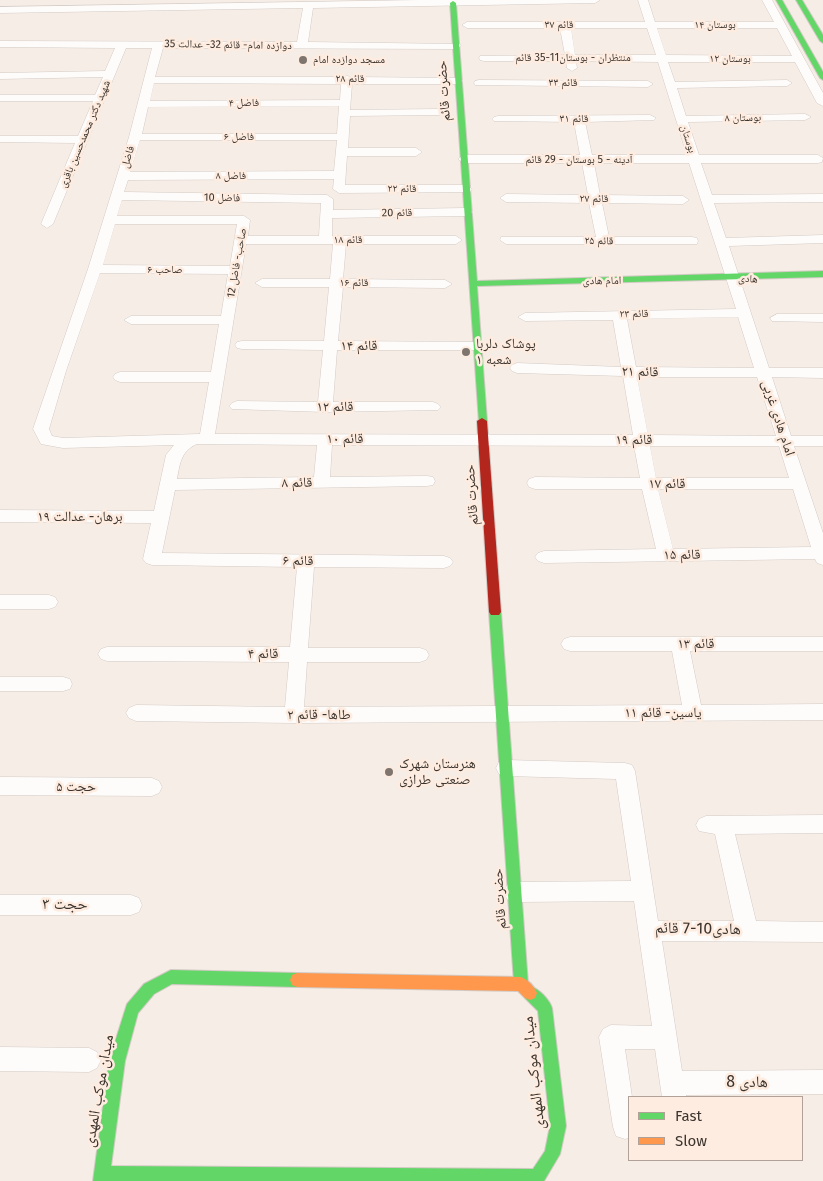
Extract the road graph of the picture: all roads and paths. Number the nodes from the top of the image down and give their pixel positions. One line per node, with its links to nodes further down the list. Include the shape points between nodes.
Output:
1 (595, 0): 7 (street)
2 (643, 0): 13 (street, بوستان)
3 (766, 0): 12 (street)
4 (779, 0): 28 (street)
5 (799, 0): 14 (street)
6 (230, 3): 8 (street); 9 (street)
7 (453, 3): 8 (street); 20 (street, حضرت قائم)
8 (308, 6): 18 (street)
9 (0, 10)
10 (467, 24): 11 (street, قائم ۳۷)
11 (565, 25): 13 (street, قائم ۳۷); 22 (street)
12 (779, 25): 13 (street, بوستان ۱۴); 25 (street)
13 (652, 26): 24 (street, بوستان)
14 (823, 41)
15 (0, 44): 16 (street, دوازده امام- قائم 32- عدالت 35)
16 (122, 44): 17 (street, دوازده امام- قائم 32- عدالت 35); 26 (street, شهید دکتر محمدحسین باقری)
17 (158, 45): 18 (street, دوازده امام- قائم 32- عدالت 35); 30 (street, فاضل)
18 (302, 46): 19 (street, دوازده امام- قائم 32- عدالت 35)
19 (358, 46): 20 (street, دوازده امام- قائم 32- عدالت 35); 21 (street, via 359,56)
20 (456, 46): 31 (street, حضرت قائم)
21 (446, 56)
22 (570, 57): 23 (street, منتظران - بوستان11-35 قائم); 24 (street, منتظران - بوستان11-35 قائم); 33 (street)
23 (484, 58)
24 (662, 59): 25 (street, بوستان ۱۲); 36 (street, بوستان)
25 (799, 59): 39 (street)
26 (110, 74): 27 (street); 38 (street, شهید دکتر محمدحسین باقری)
27 (0, 76)
28 (823, 78)
29 (347, 79): 30 (street, قائم ۲۸); 31 (street, قائم ۲۸); 41 (street)
30 (148, 80): 40 (street, فاضل)
31 (458, 81): 54 (street, حضرت قائم)
32 (478, 83): 33 (street, قائم ۳۳)
33 (576, 83): 35 (street, قائم ۳۳)
34 (787, 83): 36 (street)
35 (648, 84)
36 (670, 85): 46 (street, بوستان)
37 (0, 98): 38 (street)
38 (100, 98): 51 (street, شهید دکتر محمدحسین باقری)
39 (823, 103)
40 (142, 104): 41 (street, فاضل ۴); 48 (street, فاضل)
41 (345, 108): 42 (street, فاضل ۴); 49 (street)
42 (439, 112)
43 (805, 117): 46 (street, بوستان ۸)
44 (650, 118): 47 (street, قائم ۳۱)
45 (498, 119): 47 (street, قائم ۳۱)
46 (681, 119): 57 (street, بوستان)
47 (579, 120): 56 (street)
48 (135, 137): 49 (street, فاضل ۶); 59 (street, فاضل)
49 (343, 137): 52 (street)
50 (0, 139): 51 (street)
51 (82, 140): 72 (street, شهید دکتر محمدحسین باقری)
52 (342, 152): 53 (street); 58 (street)
53 (416, 152)
54 (464, 159): 56 (street, آدینه - 5 بوستان - 29 قائم); 61 (street, حضرت قائم)
55 (818, 159): 57 (street, آدینه - 5 بوستان - 29 قائم)
56 (587, 160): 57 (street, آدینه - 5 بوستان - 29 قائم); 66 (street)
57 (694, 160): 67 (street, بوستان)
58 (340, 175): 60 (street, فاضل ۸); 61 (street, قائم ۲۲, via 339,189)
59 (122, 176): 60 (street, فاضل ۸); 62 (street, فاضل)
60 (250, 176): 63 (street)
61 (466, 189): 69 (street, حضرت قائم)
62 (116, 196): 63 (street, فاضل 10); 71 (street, فاضل)
63 (247, 198): 70 (street, فاضل 10, via 327,199)
64 (506, 198): 66 (street, قائم ۲۷)
65 (823, 198): 67 (street)
66 (595, 199): 68 (street, قائم ۲۷); 79 (street)
67 (707, 199): 81 (street, بوستان)
68 (683, 200)
69 (467, 212): 70 (street, قائم 20); 90 (street, حضرت قائم)
70 (327, 214): 75 (street)
71 (109, 220): 74 (street, صاحب- فاضل 12, via 244,220); 82 (street, فاضل)
72 (47, 224)
73 (823, 239): 81 (street)
74 (241, 240): 75 (street, قائم ۱۸); 83 (street, صاحب- فاضل 12)
75 (325, 240): 76 (street, قائم ۱۸)
76 (340, 240): 77 (street, قائم ۱۸); 87 (street)
77 (456, 240)
78 (506, 240): 79 (street, قائم ۲۵)
79 (603, 241): 80 (street, قائم ۲۵)
80 (692, 242)
81 (721, 242): 85 (street, بوستان)
82 (95, 269): 83 (street, صاحب ۶); 110 (street, قائم ۱۰, via 41,429 46,440 63,443)
83 (236, 270): 97 (street, صاحب- فاضل 12)
84 (823, 274): 85 (street, هادی)
85 (732, 278): 88 (street, هادی); 90 (street, امام هادی); 91 (street, امام هادی غربی)
86 (262, 283): 87 (street, قائم ۱۶)
87 (336, 283): 89 (street, قائم ۱۶); 99 (street)
88 (823, 283)
89 (445, 284)
90 (472, 284): 100 (street, حضرت قائم)
91 (744, 313): 92 (street, قائم ۲۳); 103 (street, امام هادی غربی)
92 (619, 314): 93 (street, قائم ۲۳); 102 (street)
93 (525, 317)
94 (777, 318): 95 (street)
95 (823, 318)
96 (130, 320): 97 (street)
97 (227, 320): 106 (street, صاحب- فاضل 12)
98 (242, 346): 99 (street, قائم ۱۴)
99 (330, 346): 100 (street, قائم ۱۴); 108 (street)
100 (477, 346): 112 (street, حضرت قائم)
101 (517, 368): 102 (street, قائم ۲۱)
102 (629, 372): 103 (street, قائم ۲۱); 113 (street)
103 (763, 373): 104 (street, قائم ۲۱); 114 (street, امام هادی غربی)
104 (823, 373)
105 (120, 377): 106 (street)
106 (217, 377): 110 (street, صاحب- فاضل 12)
107 (237, 406): 108 (street, قائم ۱۲)
108 (325, 407): 109 (street, قائم ۱۲)
109 (434, 407)
110 (201, 438): 111 (street, قائم ۱۰); 121 (street, via 183,444 174,455)
111 (325, 439): 112 (street, قائم ۱۰); 117 (street)
112 (483, 440): 113 (street, قائم ۱۹); 144 (street, حضرت قائم)
113 (640, 440): 114 (street, قائم ۱۹); 119 (street)
114 (785, 440): 115 (street, قائم ۱۹); 120 (street, امام هادی غربی)
115 (823, 440)
116 (427, 481): 117 (street, قائم ۸)
117 (321, 482): 121 (street, قائم ۸)
118 (535, 483): 119 (street, قائم ۱۷)
119 (649, 484): 120 (street, قائم ۱۷); 125 (street)
120 (799, 484): 122 (street, امام هادی غربی)
121 (167, 485): 124 (street)
122 (816, 514): 126 (street, امام هادی غربی)
123 (0, 516): 124 (street, برهان- عدالت ۱۹)
124 (160, 517): 128 (street, قائم ۶, via 152,559)
125 (666, 555): 126 (street, قائم ۱۵); 127 (street, قائم ۱۵)
126 (822, 556)
127 (544, 557)
128 (306, 562): 129 (street, قائم ۶); 136 (street)
129 (444, 562)
130 (0, 602): 131 (street)
131 (49, 602)
132 (570, 644): 133 (street, قائم ۱۳)
133 (680, 644): 134 (street, قائم ۱۳); 142 (street)
134 (823, 644)
135 (107, 654): 136 (street, قائم ۴)
136 (299, 654): 137 (street, قائم ۴); 143 (street)
137 (420, 654)
138 (0, 684): 139 (street)
139 (63, 684)
140 (823, 712): 142 (street, یاسین- قائم ۱۱)
141 (136, 713): 143 (street, طاها- قائم ۲)
142 (693, 713): 144 (street, یاسین- قائم ۱۱)
143 (294, 715): 144 (street, طاها- قائم ۲)
144 (502, 715): 145 (street, حضرت قائم)
145 (506, 768): 149 (street, هادی10-7 قائم, via 625,770); 150 (street, حضرت قائم)
146 (0, 786): 147 (street, حجت ۵)
147 (152, 787)
148 (823, 824): 153 (street, via 714,825)
149 (643, 891): 150 (street); 154 (street, هادی10-7 قائم)
150 (515, 892): 156 (street, حضرت قائم)
151 (0, 905): 152 (street, حجت ۳)
152 (130, 905)
153 (747, 930): 154 (street, هادی10-7 قائم); 155 (street, هادی10-7 قائم)
154 (649, 931): 157 (street)
155 (823, 932)
156 (521, 984): 163 (street, میدان موکب المهدی, via 171,977 149,989 132,1009 117,1061); 164 (street, میدان موکب المهدی, via 545,1008 558,1126 552,1154)
157 (664, 1038): 161 (street); 162 (street, via 611,1037 625,1126)
158 (0, 1059): 159 (street)
159 (89, 1060)
160 (823, 1082): 161 (street, هادی 8)
161 (673, 1090)
162 (628, 1126)
163 (101, 1178): 164 (street, میدان موکب المهدی)
164 (537, 1179)

